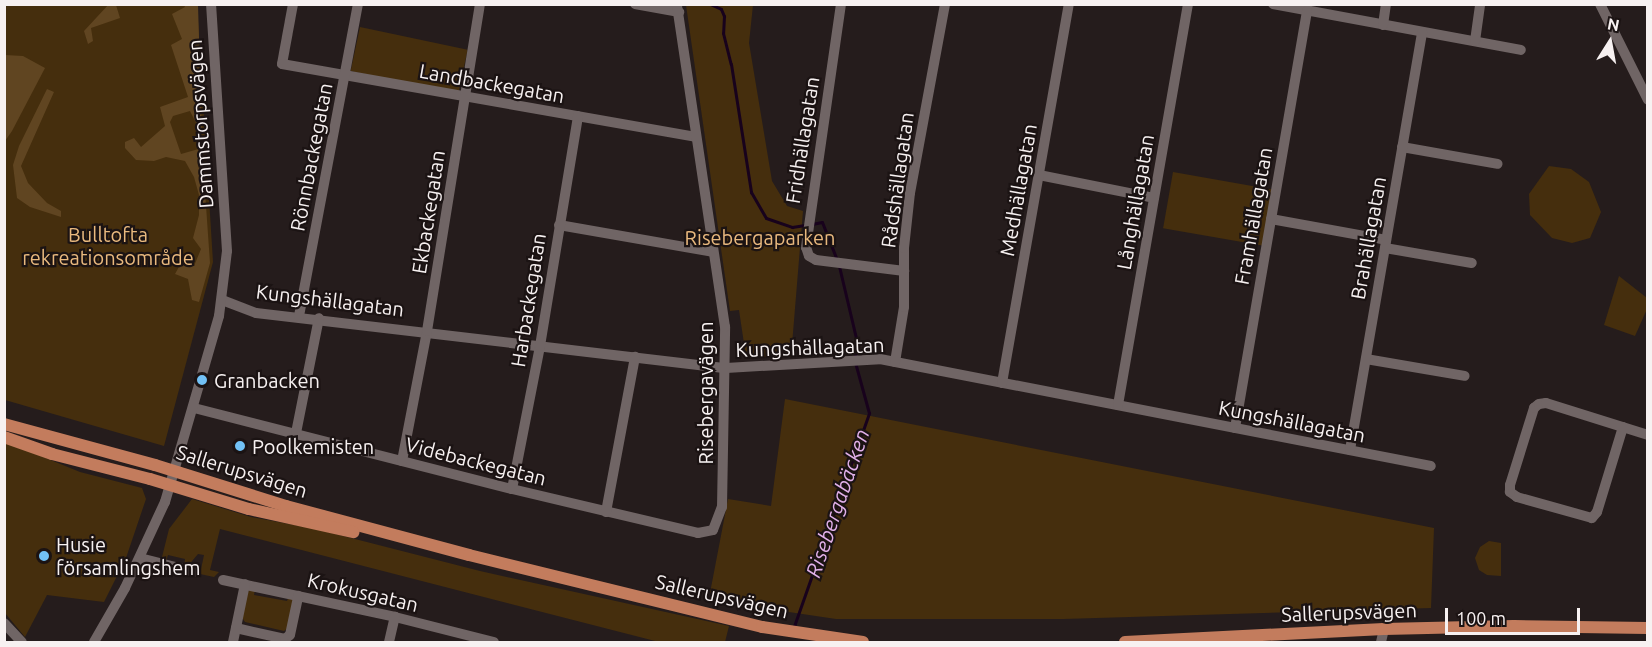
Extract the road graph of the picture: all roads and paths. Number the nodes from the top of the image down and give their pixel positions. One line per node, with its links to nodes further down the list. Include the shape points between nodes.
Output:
1 (211, 4): 37 (street, Dammstorpsvägen, via 227,251)
2 (293, 4): 21 (street, Landbackegatan, via 282,63)
3 (358, 4): 21 (street, Rönnbackegatan)
4 (480, 4): 23 (street, Ekbackegatan)
5 (635, 4): 15 (street)
6 (841, 4): 36 (street, Fridhällagatan, via 809,214 809,256 832,263)
7 (945, 4): 36 (street, Rådshällagatan, via 910,193)
8 (1069, 4): 29 (street, Medhällagatan)
9 (1188, 4): 30 (street, Långhällagatan)
10 (1273, 4): 14 (street)
11 (1386, 4): 17 (street)
12 (1480, 4): 19 (street)
13 (1600, 4): 22 (street)
14 (1290, 6): 16 (street)
15 (678, 8): 26 (street, Risebergavägen)
16 (1307, 11): 17 (street); 31 (street, Framhällagatan)
17 (1383, 25): 18 (street)
18 (1422, 32): 19 (street); 27 (street, Brahällagatan)
19 (1475, 41): 20 (street)
20 (1521, 50)
21 (345, 75): 23 (street, Landbackegatan); 38 (street, Rönnbackegatan)
22 (1643, 83): 24 (street)
23 (465, 97): 25 (street, Landbackegatan); 40 (street, Ekbackegatan)
24 (1647, 100)
25 (578, 116): 26 (street, Landbackegatan); 32 (street, Harbackegatan)
26 (696, 137): 34 (street, Risebergavägen)
27 (1402, 147): 28 (street); 33 (street, Brahällagatan)
28 (1498, 164)
29 (1039, 175): 30 (street); 47 (street, Medhällagatan)
30 (1154, 198): 48 (street, Långhällagatan)
31 (1271, 219): 33 (street); 52 (street, Framhällagatan)
32 (559, 225): 34 (street); 41 (street, Harbackegatan)
33 (1385, 244): 35 (street); 43 (street, Brahällagatan)
34 (713, 252): 45 (street, Risebergavägen, via 725,327)
35 (1472, 263)
36 (904, 271): 44 (street, Rådshällagatan, via 904,307)
37 (222, 300): 38 (street, Kungshällagatan, via 256,313); 49 (street, Dammstorpsvägen)
38 (299, 316): 39 (street, Kungshällagatan)
39 (320, 318): 40 (street, Kungshällagatan); 53 (street)
40 (427, 331): 41 (street, Kungshällagatan); 57 (street, Ekbackegatan)
41 (540, 346): 42 (street, Kungshällagatan); 61 (street, Harbackegatan)
42 (635, 357): 45 (street, Kungshällagatan); 62 (street)
43 (1366, 359): 46 (street); 56 (street, Brahällagatan)
44 (895, 362): 45 (street, Kungshällagatan, via 847,359); 47 (street, Kungshällagatan)
45 (726, 368): 63 (street, Risebergavägen, via 722,507)
46 (1465, 376)
47 (1002, 383): 48 (street, Kungshällagatan)
48 (1118, 405): 52 (street, Kungshällagatan)
49 (194, 408): 53 (street, Videbackegatan); 59 (street, Dammstorpsvägen)
50 (4, 424): 59 (main road, Sallerupsvägen)
51 (1623, 427): 51 (street, via 1592,518 1510,492 1534,408 1539,404); 54 (street)
52 (1234, 428): 56 (street, Kungshällagatan)
53 (297, 433): 57 (street, Videbackegatan)
54 (1647, 435)
55 (4, 437): 60 (main road, Sallerupsvägen, via 52,454)
56 (1350, 450): 58 (street, Kungshällagatan)
57 (402, 461): 61 (street, Videbackegatan)
58 (1431, 466)
59 (175, 472): 60 (street, Dammstorpsvägen); 64 (main road, Sallerupsvägen)
60 (171, 485): 64 (main road, Sallerupsvägen, via 268,514); 65 (street, Dammstorpsvägen)
61 (512, 489): 62 (street, Videbackegatan)
62 (606, 512): 63 (street, Videbackegatan, via 698,533)
63 (713, 530)
64 (469, 555): 80 (main road, Sallerupsvägen, via 762,627)
65 (140, 558): 66 (street); 76 (street, Dammstorpsvägen)
66 (195, 572)
67 (223, 580): 68 (street, Krokusgatan)
68 (245, 584): 69 (street, Krokusgatan); 72 (street)
69 (298, 596): 70 (street, Krokusgatan); 72 (street, via 290,635 285,639)
70 (395, 617): 78 (street); 79 (street, Krokusgatan)
71 (4, 623): 75 (street)
72 (236, 628): 77 (street)
73 (1647, 628): 74 (main road, Sallerupsvägen)
74 (1384, 629): 81 (main road, Sallerupsvägen); 82 (street)
75 (22, 642)
76 (94, 642)
77 (233, 642)
78 (388, 642)
79 (492, 642)
80 (863, 642)
81 (1125, 642)
82 (1381, 642)

